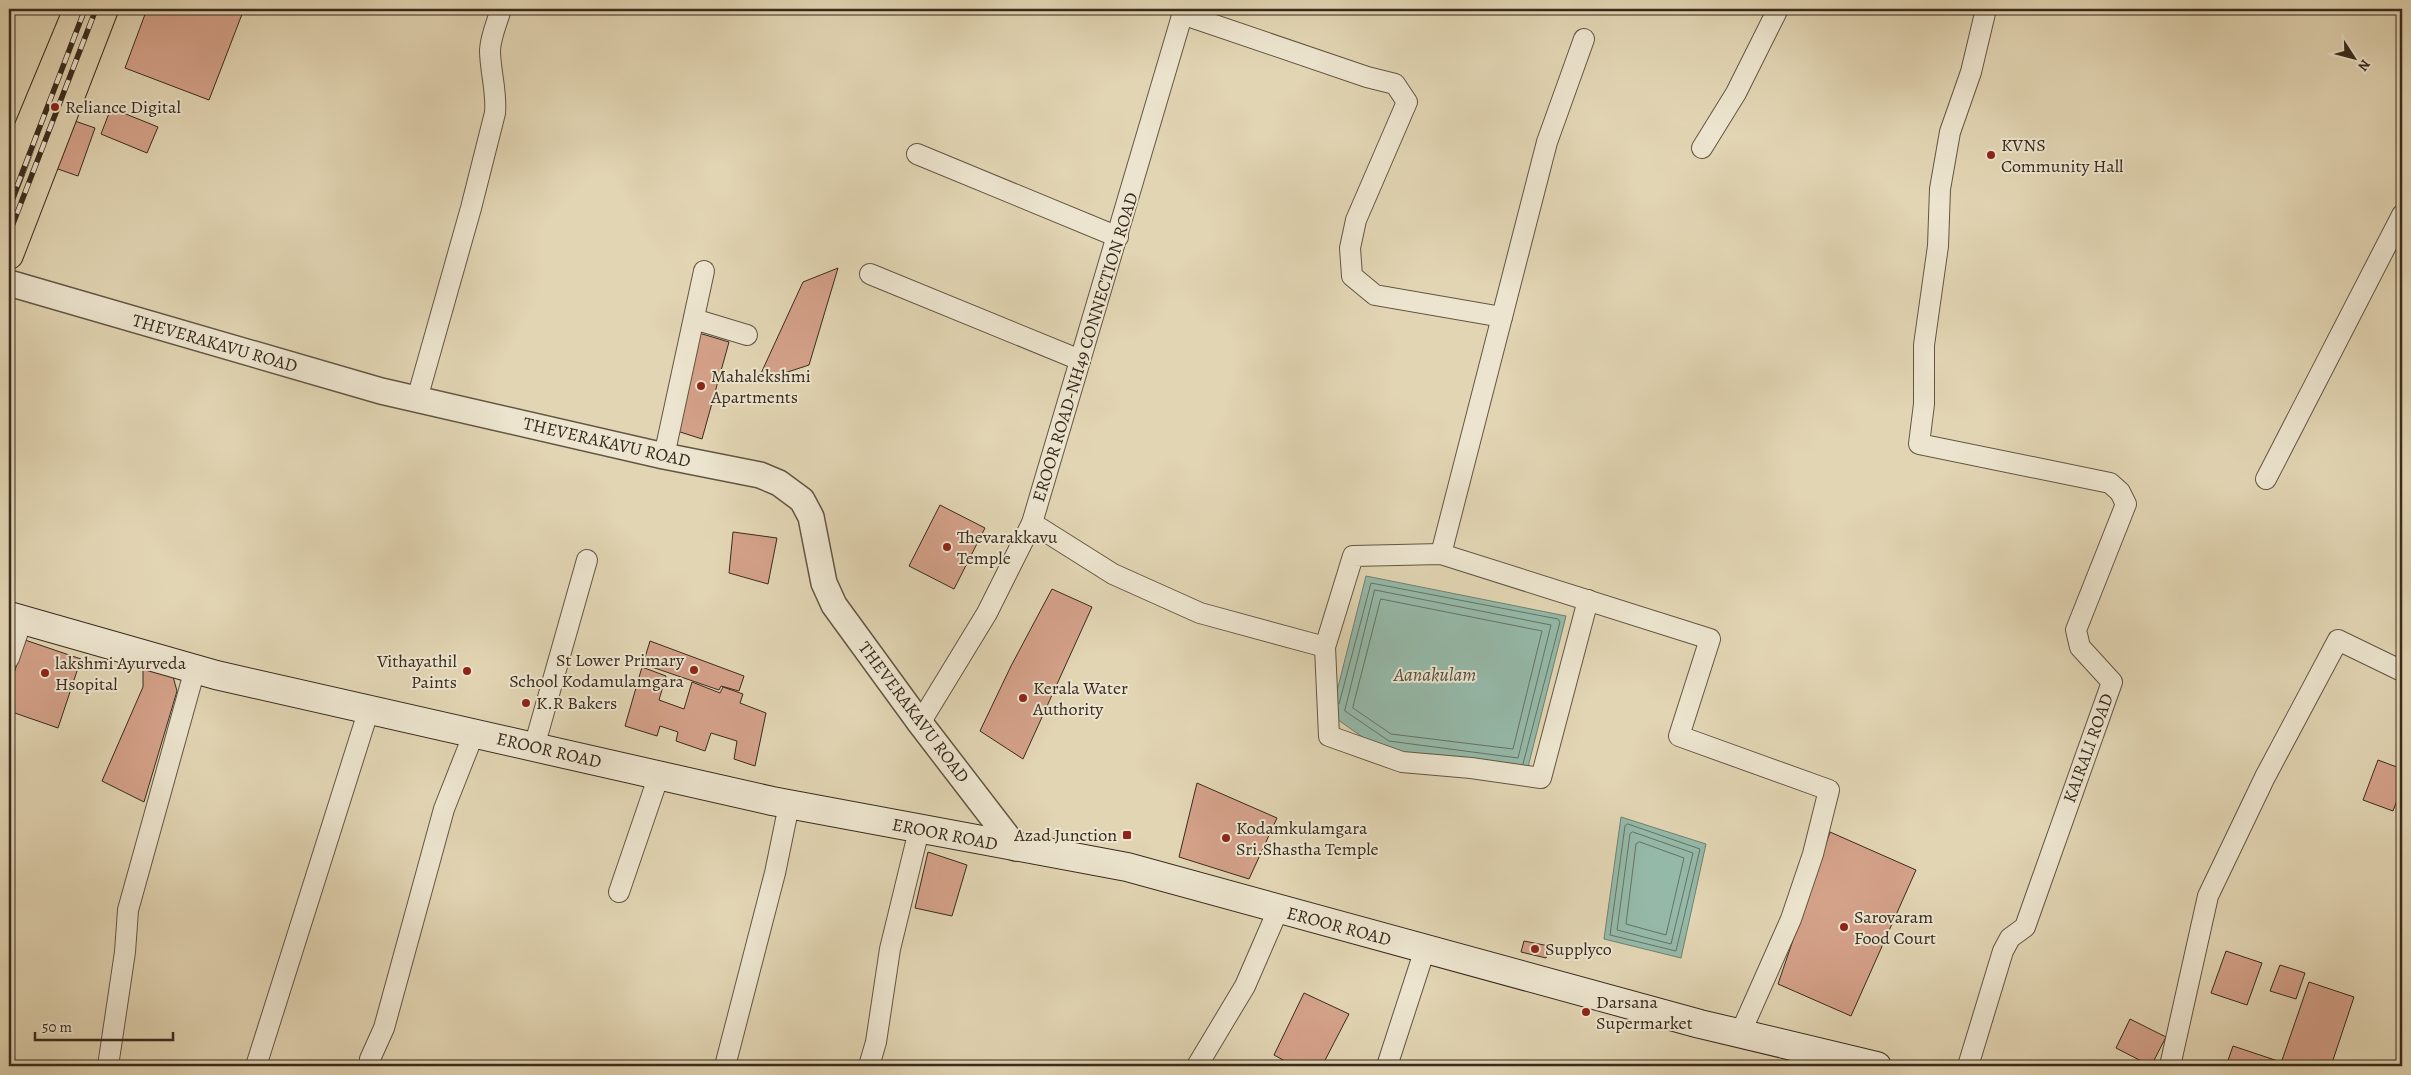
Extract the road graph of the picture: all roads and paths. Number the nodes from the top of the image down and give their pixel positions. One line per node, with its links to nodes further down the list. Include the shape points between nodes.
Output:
1 (78, 9): 10 (highway)
2 (104, 9): 11 (highway)
3 (501, 9): 22 (street, via 491,45 496,99 494,113)
4 (1778, 9): 8 (street, via 1736,93)
5 (1986, 9): 55 (street, KAIRALI ROAD, via 1971,72 1950,132 1940,189 1938,246 1924,345 1924,404 1919,444 2110,483 2126,504 2076,630 2080,648 2112,682 2024,927 2010,938 2003,952)
6 (1183, 12): 13 (street, EROOR ROAD-NH49 CONNECTION ROAD); 18 (street, via 1395,84 1407,102 1356,220 1350,248 1352,276 1375,295)
7 (1584, 39): 18 (street, via 1547,142)
8 (1702, 148)
9 (917, 154): 13 (street)
10 (10, 172): 11 (highway)
11 (37, 182): 14 (highway)
12 (2402, 215): 24 (street)
13 (1118, 237): 21 (street, EROOR ROAD-NH49 CONNECTION ROAD)
14 (9, 255)
15 (704, 270): 19 (street)
16 (870, 274): 21 (street)
17 (9, 283): 22 (street, THEVERAKAVU ROAD)
18 (1502, 317): 26 (street)
19 (694, 319): 20 (street); 23 (street)
20 (747, 335)
21 (1080, 360): 25 (street, EROOR ROAD-NH49 CONNECTION ROAD)
22 (417, 399): 23 (street, THEVERAKAVU ROAD)
23 (664, 456): 35 (street, THEVERAKAVU ROAD, via 760,475 779,483 802,500 811,517 824,582 834,605)
24 (2266, 478)
25 (1032, 523): 30 (street, via 1113,574 1200,613); 35 (street, EROOR ROAD-NH49 CONNECTION ROAD, via 987,613)
26 (1441, 554): 28 (street); 30 (street, via 1353,556)
27 (587, 560): 37 (street)
28 (1588, 600): 30 (street, via 1541,778 1402,762 1329,736); 45 (street, via 1710,639 1679,736 1828,790 1813,854 1791,918)
29 (16, 618): 31 (street); 32 (main road, EROOR ROAD)
30 (1325, 648)
31 (9, 658)
32 (195, 669): 34 (main road, EROOR ROAD); 48 (street, via 128,910 126,952)
33 (2402, 671): 56 (street, via 2338,640 2264,777 2208,896)
34 (369, 709): 36 (main road, EROOR ROAD); 49 (street)
35 (920, 723): 41 (street, THEVERAKAVU ROAD)
36 (474, 733): 37 (main road, EROOR ROAD); 46 (street, via 444,809 384,1028)
37 (534, 747): 38 (main road, EROOR ROAD)
38 (659, 775): 39 (main road, EROOR ROAD); 42 (street)
39 (789, 805): 40 (main road, EROOR ROAD); 50 (street, via 775,873)
40 (919, 830): 41 (main road, EROOR ROAD); 51 (street, via 890,949 876,1042)
41 (1016, 848): 43 (main road, EROOR ROAD, via 1127,867)
42 (618, 892)
43 (1278, 910): 44 (main road, EROOR ROAD); 52 (street, via 1245,986)
44 (1425, 949): 45 (main road, EROOR ROAD); 53 (street)
45 (1740, 1034): 47 (main road, EROOR ROAD)
46 (370, 1059)
47 (1833, 1062): 54 (main road, EROOR ROAD)
48 (108, 1066)
49 (256, 1066)
50 (724, 1066)
51 (869, 1066)
52 (1197, 1066)
53 (1387, 1066)
54 (1877, 1066)
55 (1968, 1066)
56 (2170, 1066)

